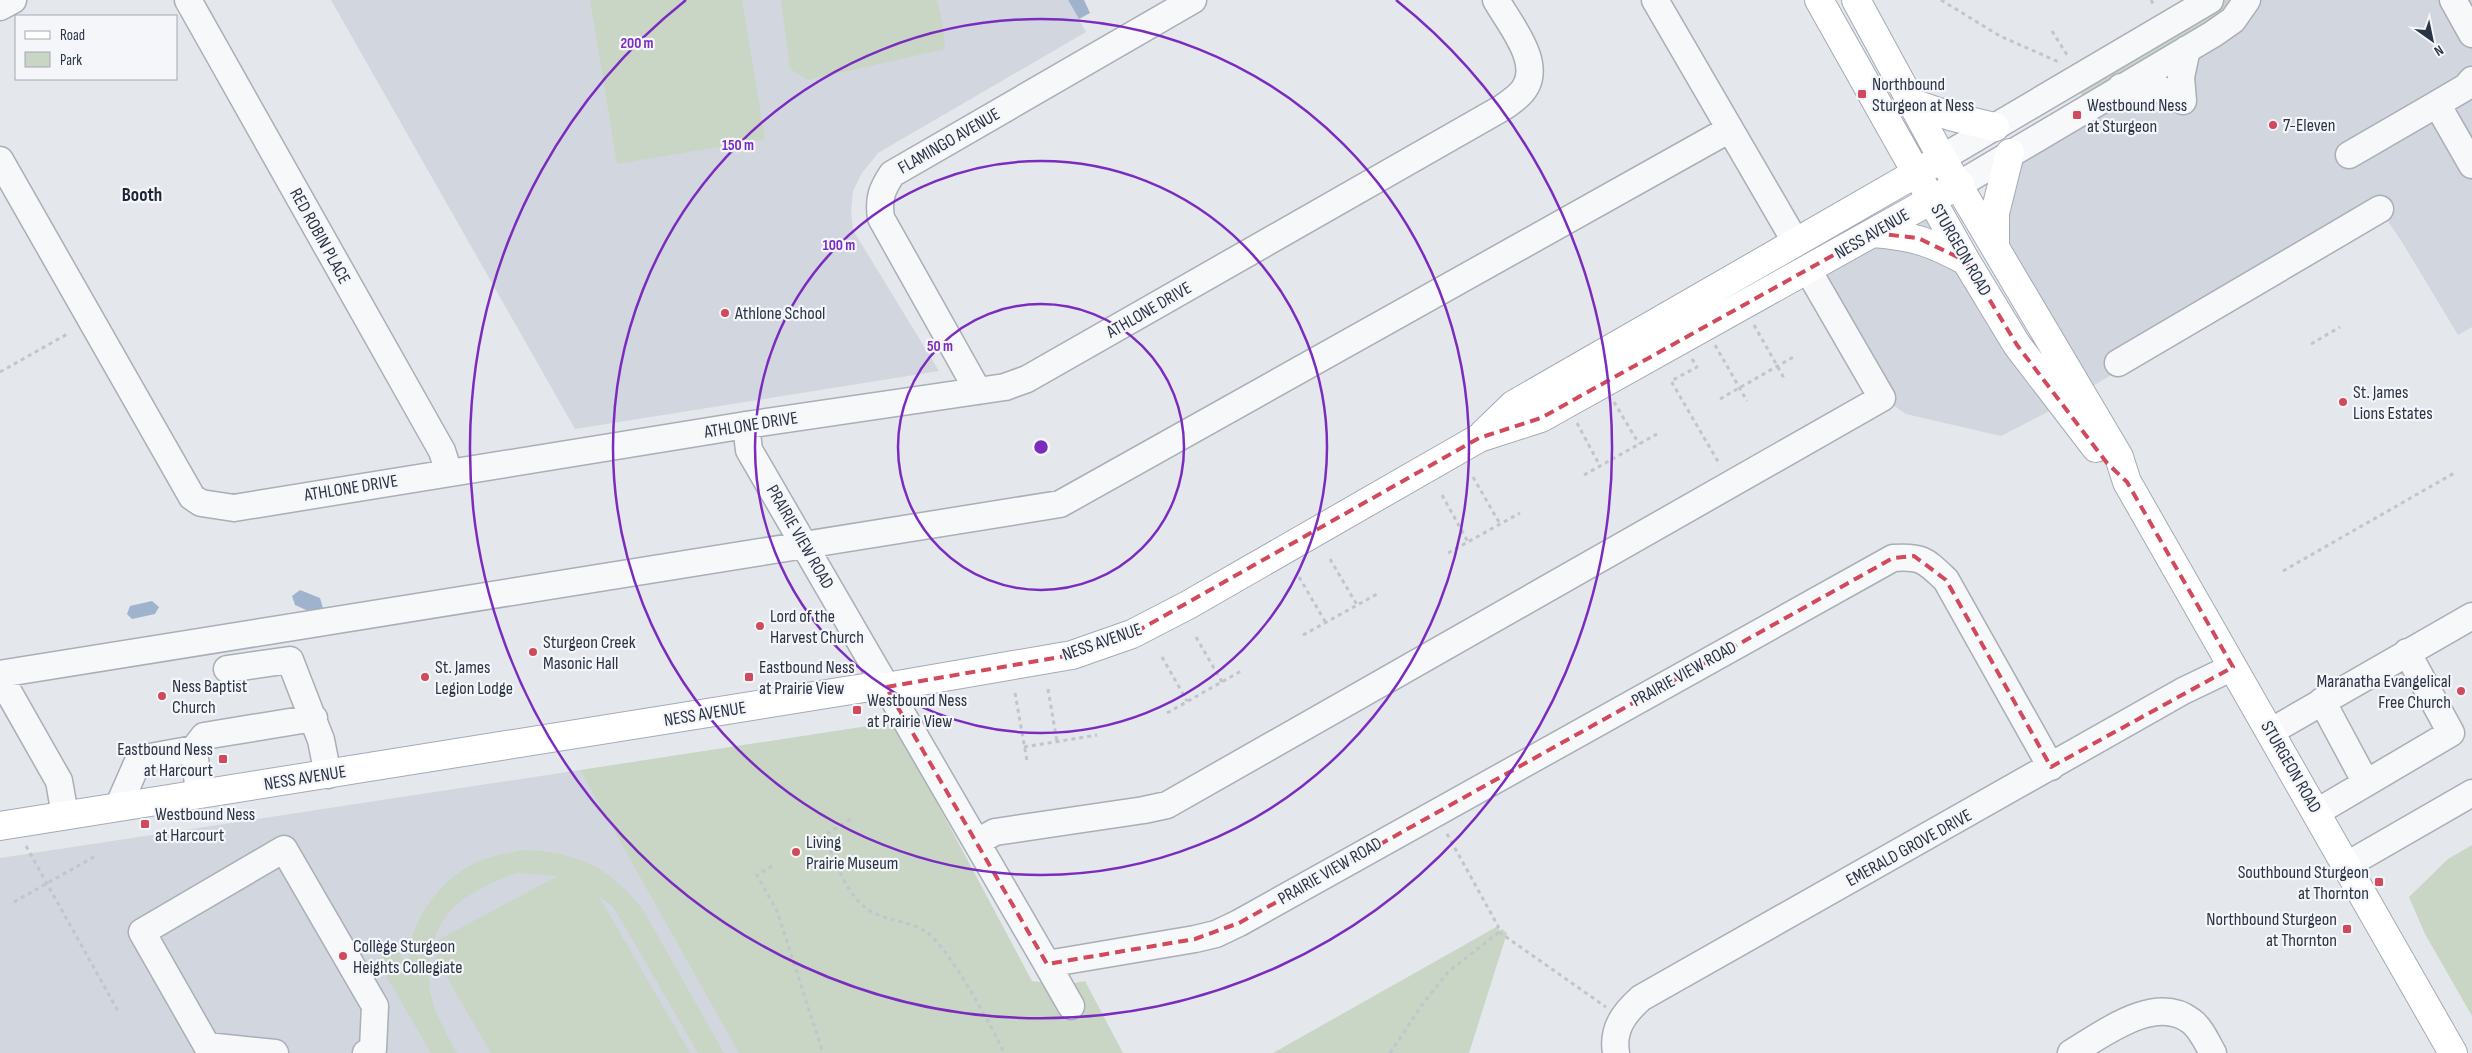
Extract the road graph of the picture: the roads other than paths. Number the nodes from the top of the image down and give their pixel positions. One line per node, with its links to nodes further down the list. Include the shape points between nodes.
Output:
1 (13, 0): 11 (street)
2 (188, 0): 38 (street, RED ROBIN PLACE, via 442,451)
3 (1193, 0): 35 (street, FLAMINGO AVENUE, via 892,174 882,191 880,218)
4 (1496, 0): 35 (street, ATHLONE DRIVE, via 1530,63 1522,93 1502,108 1027,379 1005,387)
5 (1655, 0): 19 (street)
6 (1819, 0): 25 (main road, STURGEON ROAD)
7 (1856, 0): 16 (main road, STURGEON ROAD)
8 (2210, 0): 18 (street, NESS AVENUE)
9 (2247, 0): 13 (street, NESS AVENUE, via 2233,20)
10 (2453, 0): 12 (street)
11 (0, 7)
12 (2472, 34)
13 (2187, 49): 15 (street, NESS AVENUE); 15 (street, via 2181,77 2183,101 2160,89)
14 (2472, 80): 17 (street)
15 (2121, 87): 20 (street, NESS AVENUE)
16 (1915, 104): 18 (main road); 22 (main road, STURGEON ROAD)
17 (2437, 104): 21 (street); 24 (street)
18 (1995, 127): 22 (street, NESS AVENUE)
19 (1730, 130): 30 (street); 40 (street, via 1060,504)
20 (2010, 153): 26 (street, NESS AVENUE); 31 (main road, via 1995,214)
21 (2349, 155)
22 (1942, 158): 25 (main road, NESS AVENUE); 26 (main road, STURGEON ROAD)
23 (0, 160): 38 (street, ATHLONE DRIVE, via 192,497 201,503 234,508)
24 (2472, 166)
25 (1917, 173): 27 (main road, STURGEON ROAD); 30 (main road, NESS AVENUE)
26 (1960, 184): 27 (main road, NESS AVENUE); 31 (main road, STURGEON ROAD)
27 (1932, 200): 29 (main road, NESS AVENUE); 32 (main road, STURGEON ROAD)
28 (2380, 209): 34 (street)
29 (1873, 233): 32 (main road, via 1918,238); 33 (main road, NESS AVENUE)
30 (1795, 241): 37 (main road, NESS AVENUE, via 1513,405)
31 (1995, 246): 39 (main road, STURGEON ROAD, via 2119,457)
32 (1966, 261): 39 (main road, STURGEON ROAD, via 2017,345 2107,463)
33 (1808, 270): 37 (main road, NESS AVENUE, via 1541,418); 60 (street, via 1882,398 1168,805 995,832)
34 (2118, 363)
35 (978, 391): 36 (street, ATHLONE DRIVE)
36 (746, 426): 38 (street, ATHLONE DRIVE); 40 (street, PRAIRIE VIEW ROAD, via 749,450)
37 (1479, 438): 46 (main road, NESS AVENUE, via 1132,634 1072,655)
38 (449, 473)
39 (2128, 482): 43 (main road, STURGEON ROAD)
40 (806, 546): 45 (street); 46 (street, PRAIRIE VIEW ROAD)
41 (2472, 616): 42 (street)
42 (2407, 652): 47 (street); 53 (street, via 2451,733)
43 (2233, 667): 49 (main road, STURGEON ROAD); 51 (street, EMERALD GROVE DRIVE, via 2183,691)
44 (227, 669): 48 (street, via 290,660)
45 (0, 675): 58 (street, via 60,781)
46 (886, 687): 52 (main road, NESS AVENUE); 60 (street, PRAIRIE VIEW ROAD)
47 (2322, 701): 49 (street); 53 (street)
48 (314, 718): 50 (street, via 204,736); 52 (street)
49 (2270, 732): 57 (main road, STURGEON ROAD)
50 (194, 749): 55 (street); 56 (street, via 139,759)
51 (2051, 767): 62 (street, PRAIRIE VIEW ROAD, via 1946,580 1914,556 1893,558 1239,923 1216,934); 66 (street, EMERALD GROVE DRIVE, via 1641,998 1622,1017 1614,1045)
52 (328, 775): 55 (main road, NESS AVENUE)
53 (2366, 783): 57 (street)
54 (2472, 793): 61 (street)
55 (199, 794): 56 (main road, NESS AVENUE)
56 (118, 807): 58 (main road, NESS AVENUE)
57 (2317, 812): 61 (main road, STURGEON ROAD)
58 (64, 815): 59 (main road, NESS AVENUE)
59 (0, 826)
60 (977, 842): 62 (street, PRAIRIE VIEW ROAD)
61 (2346, 865): 69 (main road, STURGEON ROAD)
62 (1046, 964): 63 (street)
63 (1071, 1006)
64 (275, 1053): 65 (street, via 206,1046 142,932 284,849 375,1006 372,1050)
65 (366, 1053)
66 (1616, 1053)
67 (2071, 1053): 68 (street, via 2135,1016 2153,1012 2172,1013 2191,1021)
68 (2213, 1053)
69 (2454, 1053)

